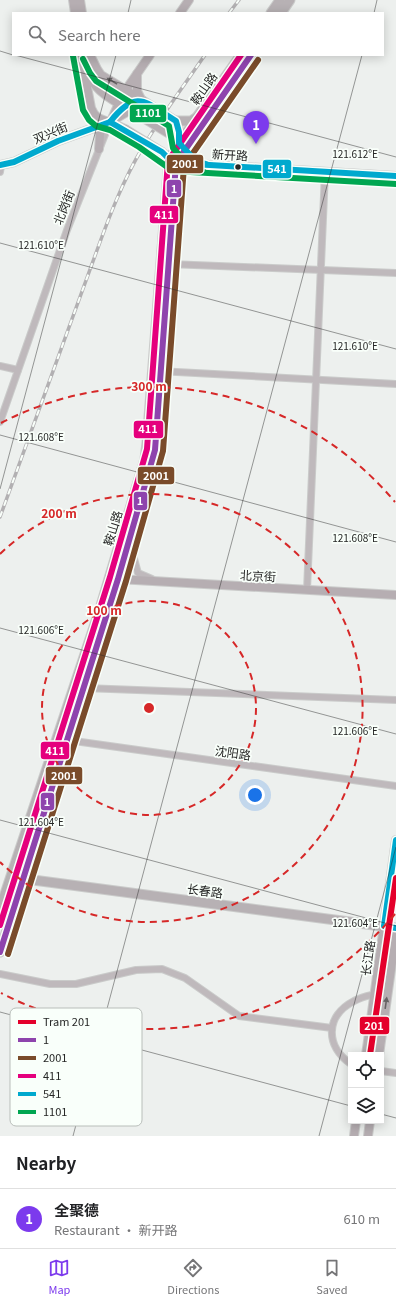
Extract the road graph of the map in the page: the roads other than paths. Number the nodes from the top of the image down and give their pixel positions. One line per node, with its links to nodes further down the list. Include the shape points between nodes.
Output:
1 (73, 0): 6 (main road)
2 (80, 0): 7 (main road)
3 (189, 0): 8 (main road)
4 (280, 0): 9 (main road)
5 (290, 0): 10 (main road)
6 (75, 12)
7 (82, 12)
8 (181, 12)
9 (272, 12)
10 (282, 12)
11 (81, 56): 18 (main road)
12 (89, 56): 20 (main road, via 89,72 94,84)
13 (90, 56): 19 (main road, one-way to 13, via 101,75)
14 (149, 56): 17 (main road)
15 (240, 56): 25 (main road, 鞍山路)
16 (250, 56): 29 (main road, 鞍山路)
17 (137, 73): 19 (main road); 21 (main road, via 137,91)
18 (84, 76): 20 (main road, via 92,88); 24 (main road)
19 (126, 90): 21 (main road); 22 (main road)
20 (101, 91): 22 (main road)
21 (142, 100): 22 (main road); 26 (main road, bridge)
22 (121, 104): 23 (main road); 27 (main road)
23 (134, 112): 27 (main road, 双兴街, via 127,112); 29 (main road, bridge, via 171,135)
24 (94, 115): 27 (main road); 28 (main road)
25 (197, 117): 26 (main road, 鞍山路, via 191,121); 29 (main road)
26 (176, 121): 29 (main road)
27 (110, 122): 28 (main road, 双兴街); 30 (street, 北岗街); 31 (main road, bridge)
28 (98, 126): 30 (main road); 33 (main road, 双兴街)
29 (182, 146): 31 (main road, 鞍山路); 32 (main road, via 196,161)
30 (99, 150): 40 (street, 北岗街, via 67,230)
31 (169, 158): 32 (main road, 新开路); 36 (main road, 鞍山路); 41 (main road, 鞍山路)
32 (206, 164): 34 (main road, 新开路)
33 (0, 167)
34 (325, 172): 35 (main road, 新开路); 37 (street)
35 (396, 176)
36 (168, 264): 37 (street); 41 (main road, 鞍山路)
37 (320, 270): 38 (street); 42 (street)
38 (396, 273)
39 (0, 366): 40 (street)
40 (18, 370): 44 (street, 北岗街)
41 (157, 371): 42 (street); 45 (main road, 鞍山路, via 155,450); 55 (main road, 鞍山路, via 145,459 99,612)
42 (316, 380): 43 (street); 48 (street)
43 (396, 384)
44 (0, 422)
45 (132, 529): 46 (main road, 鞍山路); 47 (street, via 133,555 138,573)
46 (118, 579): 47 (main road, 北京街); 50 (main road, 鞍山路)
47 (156, 581): 48 (main road, 北京街)
48 (308, 590): 49 (main road, 北京街)
49 (396, 595)
50 (84, 688): 51 (street); 52 (main road, 鞍山路)
51 (396, 700)
52 (68, 740): 53 (street, 沈阳路); 56 (main road, 鞍山路)
53 (396, 786)
54 (396, 840): 58 (main road, 长江路)
55 (10, 877): 56 (main road, 长春路); 57 (main road, 鞍山路)
56 (24, 878): 58 (main road, 长春路); 61 (main road, 鞍山路)
57 (0, 909)
58 (384, 926): 59 (main road, 长春路); 63 (main road, 长江路)
59 (396, 928)
60 (396, 934): 66 (main road, one-way to 60)
61 (0, 952)
62 (0, 974): 64 (street, via 50,984 76,984 136,970 162,969 185,978 239,1016)
63 (374, 995): 64 (street, via 366,995 347,1005 336,1017); 65 (main road, 长江路)
64 (332, 1028): 67 (street, via 332,1042)
65 (366, 1052)
66 (379, 1052)
67 (348, 1061)
68 (384, 1071): 69 (street)
69 (396, 1073)
70 (356, 1124): 72 (main road)
71 (370, 1124): 73 (main road)
72 (354, 1136)
73 (368, 1136)

